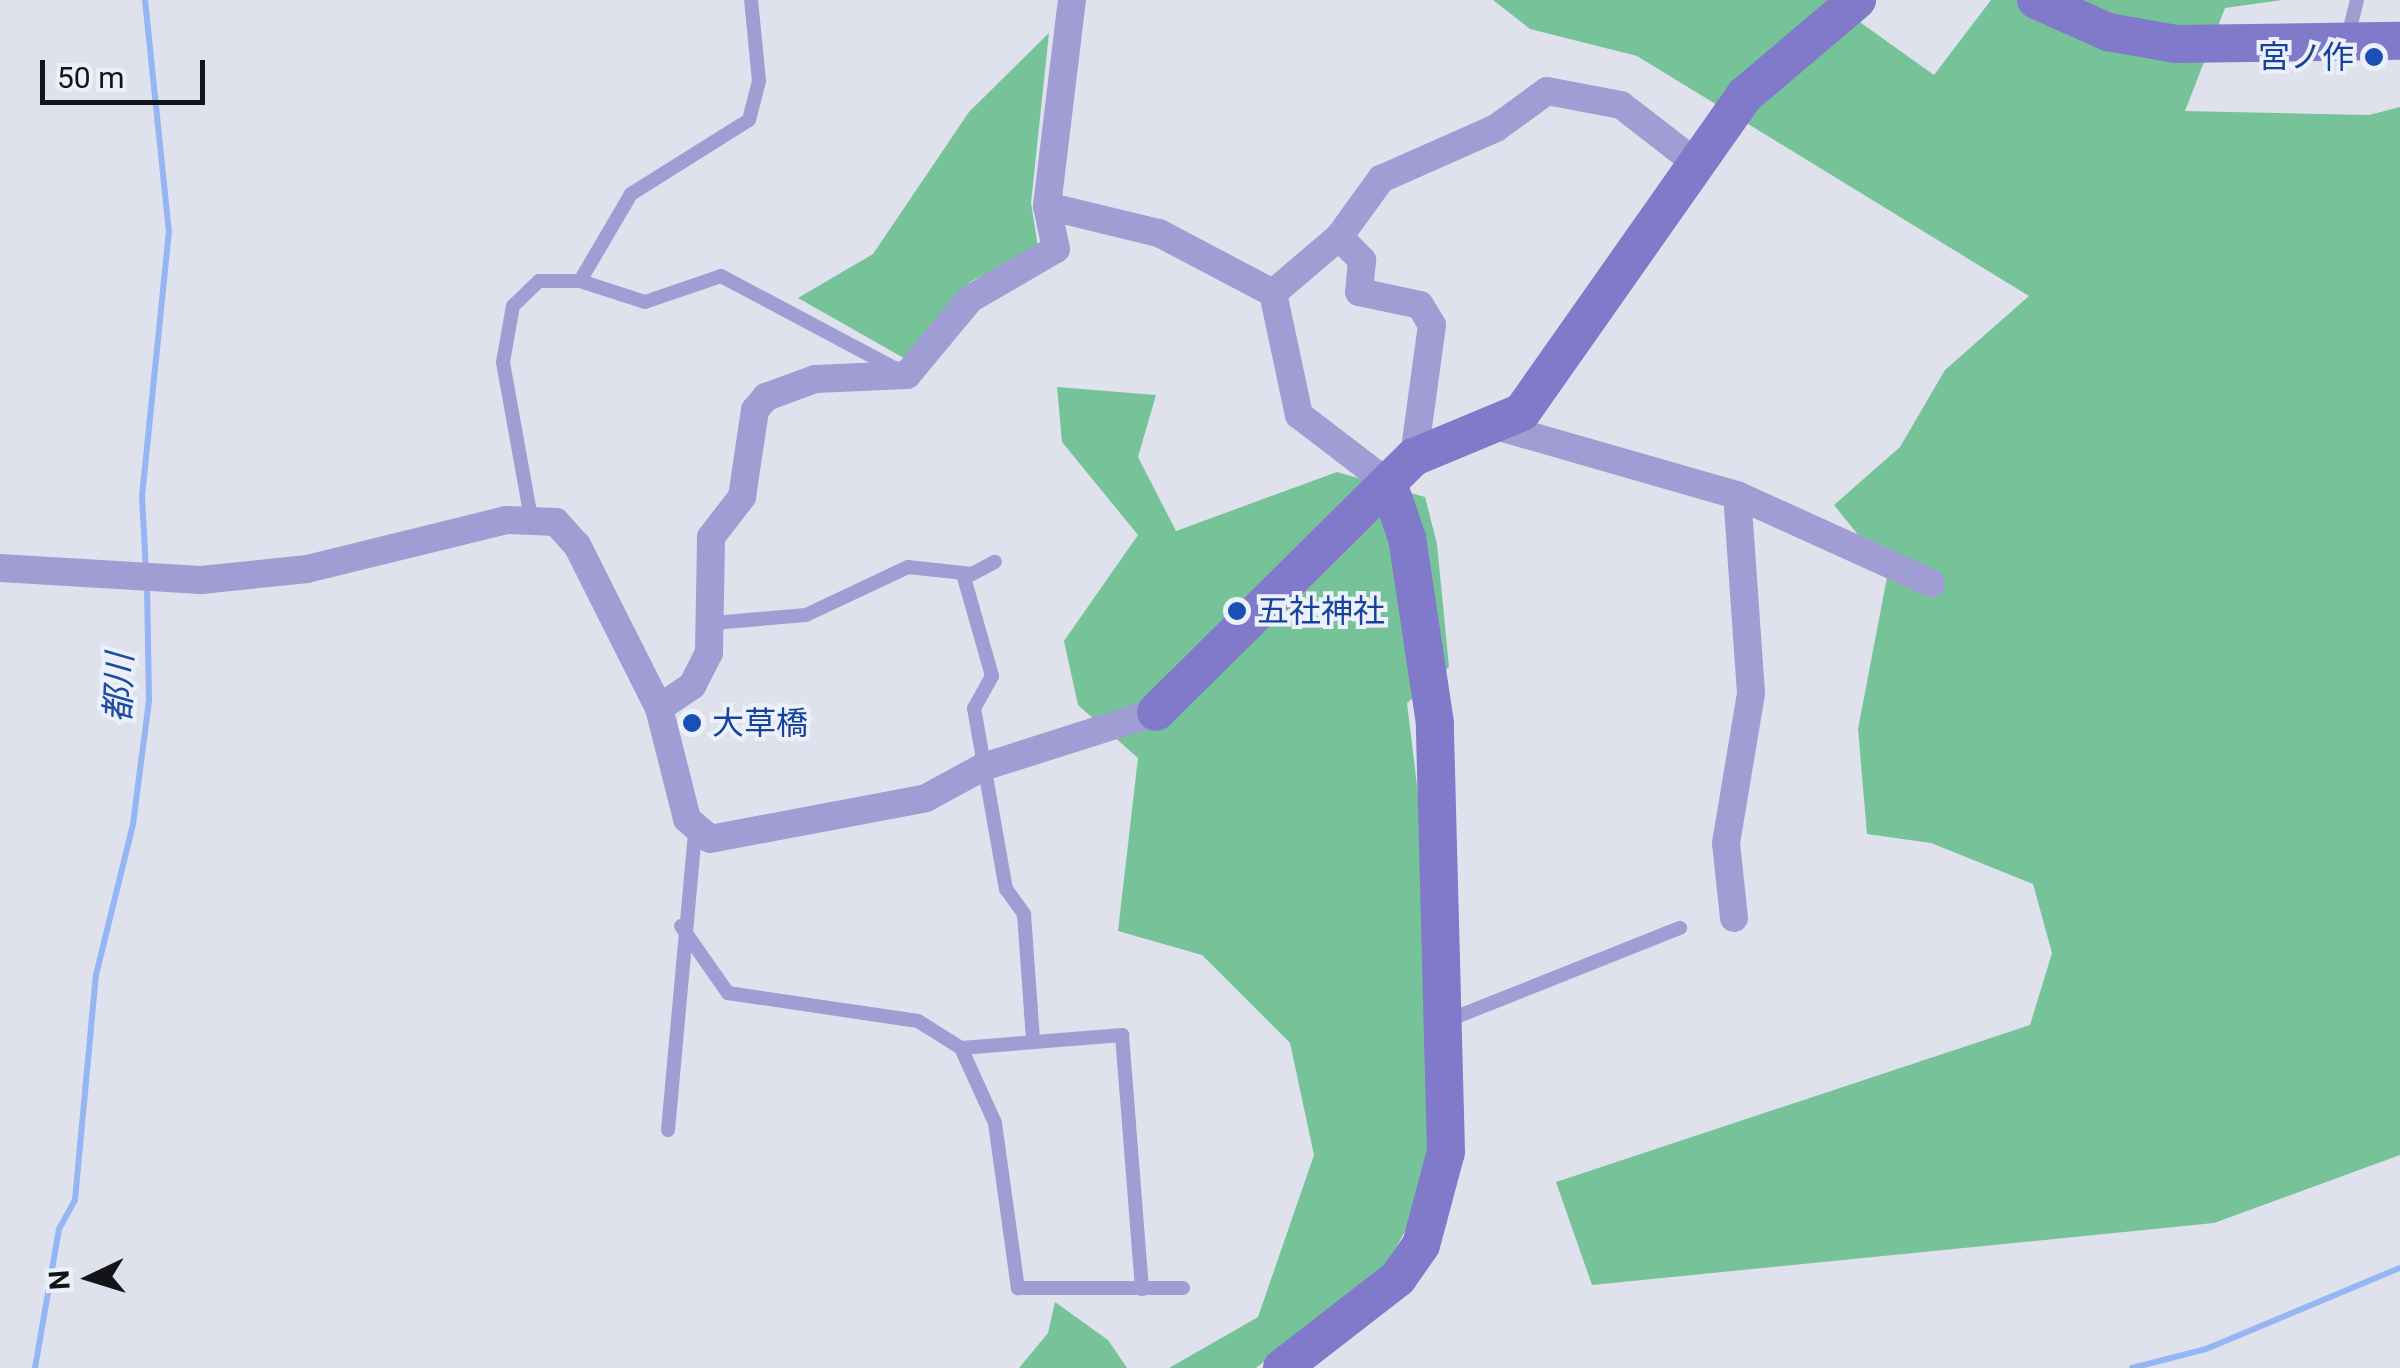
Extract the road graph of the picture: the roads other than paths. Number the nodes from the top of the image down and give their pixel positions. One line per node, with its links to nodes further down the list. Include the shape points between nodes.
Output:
1 (751, 0): 11 (lane, via 758,81 749,120 631,194)
2 (1072, 0): 9 (street)
3 (1857, 0): 8 (street, via 1786,52)
4 (2036, 0): 7 (street, via 2142,39)
5 (2357, 0): 7 (lane)
6 (2400, 41): 7 (street)
7 (2346, 45)
8 (1696, 163): 10 (street, via 1620,106 1547,91 1496,128 1381,179); 14 (street, via 1542,390)
9 (1047, 206): 12 (street, via 1159,233); 13 (street, via 1056,248 970,300)
10 (1340, 238): 12 (street); 15 (street, via 1362,260 1359,292 1420,305 1432,325)
11 (580, 281): 13 (lane, via 644,302 721,276); 17 (lane, via 539,281 513,306 503,362)
12 (1273, 294): 15 (street, via 1287,396 1298,416)
13 (906, 375): 22 (street, via 815,379 755,410 742,497 712,537)
14 (1496, 426): 15 (street); 16 (street)
15 (1401, 470): 24 (street); 30 (street, via 1435,723)
16 (1738, 496): 21 (street); 27 (street, via 1751,693 1726,843)
17 (532, 518): 19 (street, via 307,569 201,580); 23 (street, via 556,522 577,546)
18 (996, 562): 20 (lane)
19 (0, 568)
20 (963, 574): 22 (lane, via 908,567 806,615); 25 (lane, via 992,676 974,708)
21 (1931, 582)
22 (714, 623): 23 (street, via 702,671)
23 (660, 708): 26 (street, via 680,806)
24 (1156, 712): 25 (street)
25 (983, 767): 26 (street, via 889,806 738,839); 31 (lane, via 1006,889 1024,914)
26 (695, 832): 28 (lane)
27 (1734, 918)
28 (681, 926): 32 (lane, via 728,992 918,1022); 33 (lane)
29 (1680, 928): 30 (lane)
30 (1445, 1021): 36 (street, via 1446,1152 1421,1246 1398,1278)
31 (1032, 1040): 32 (lane); 35 (lane, via 1122,1035)
32 (961, 1048): 35 (lane, via 996,1123 1018,1288)
33 (668, 1130)
34 (1183, 1288): 35 (lane)
35 (1142, 1289)
36 (1282, 1368)

